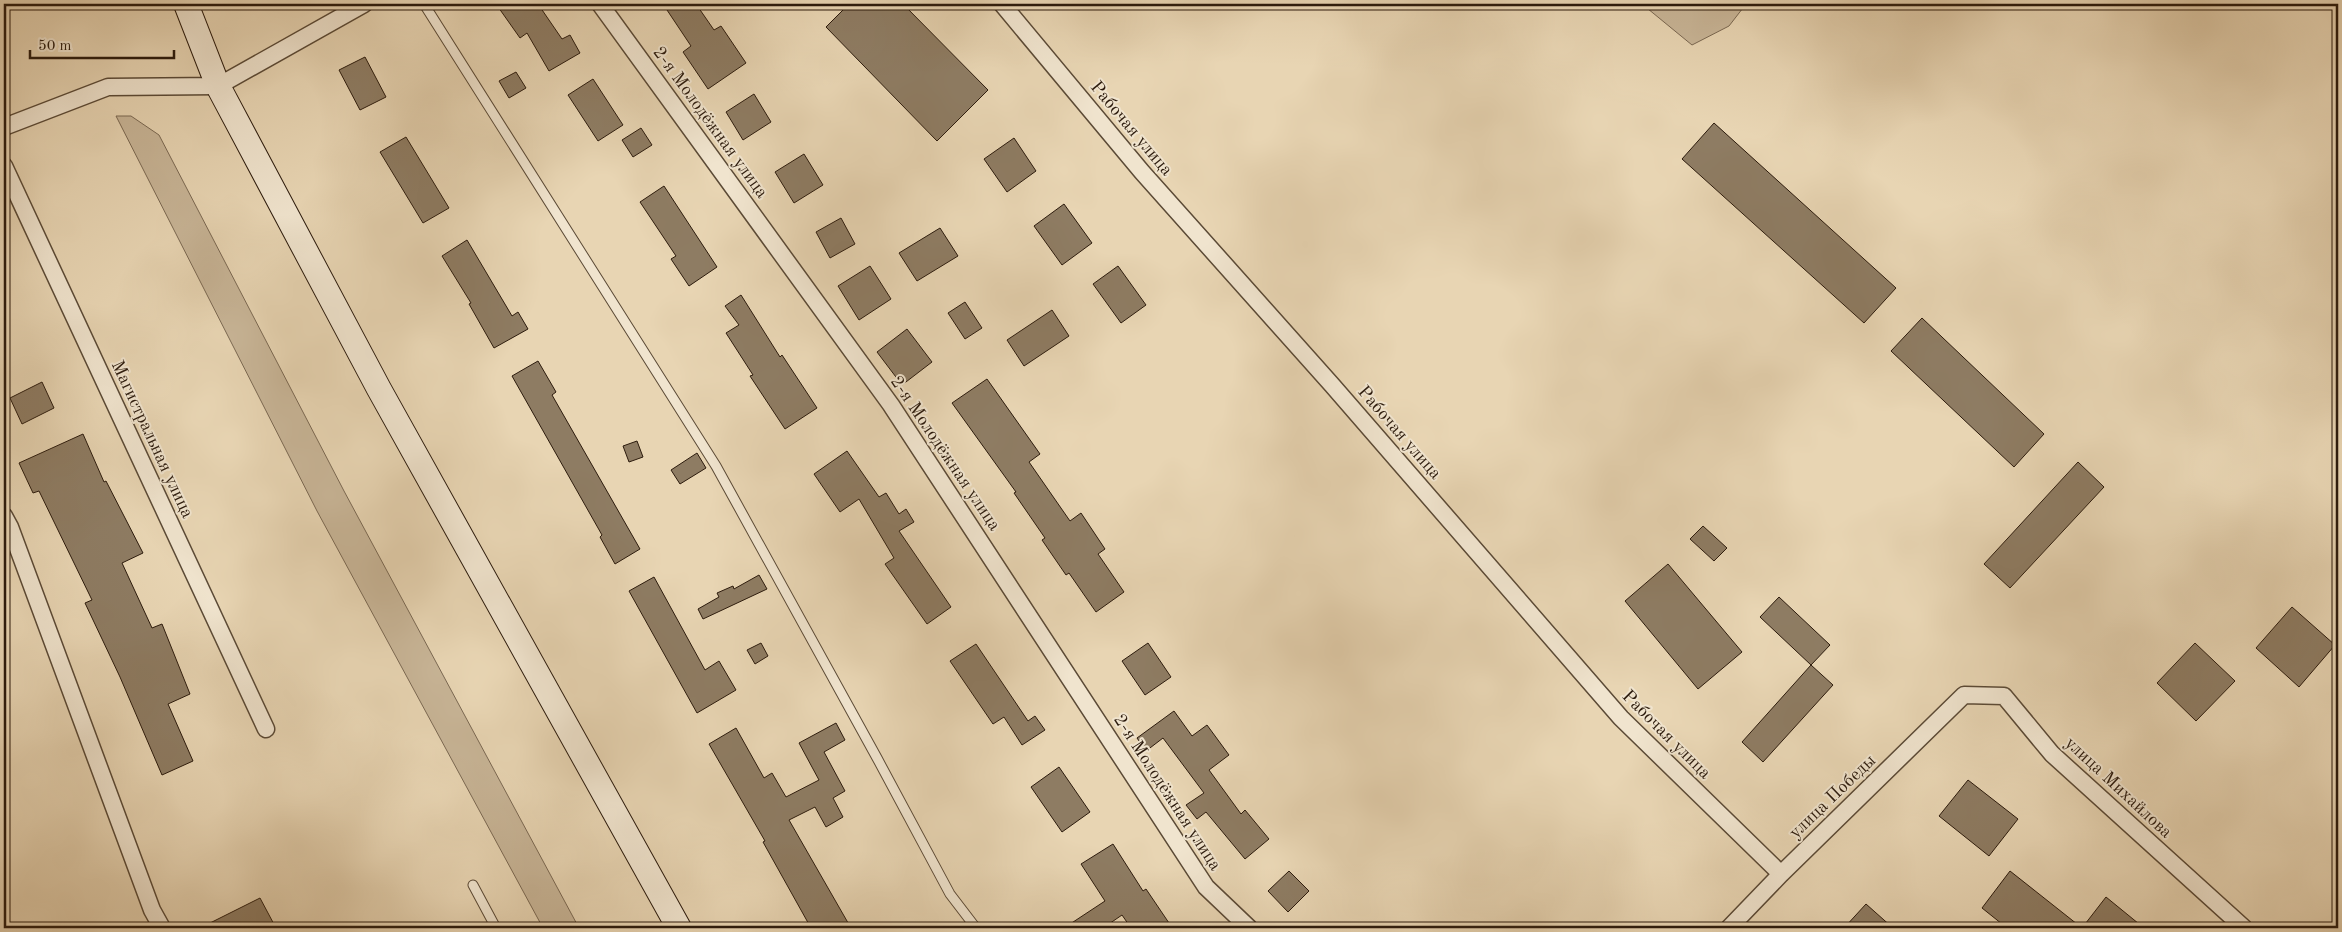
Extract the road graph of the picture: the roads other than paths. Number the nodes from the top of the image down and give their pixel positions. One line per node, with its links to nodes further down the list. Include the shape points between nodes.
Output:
1 (186, 4): 6 (main road)
2 (364, 4): 6 (street)
3 (424, 4): 17 (lane, via 716,466 950,894)
4 (600, 4): 18 (street, 2-я Молодёжная улица, via 891,404 1206,886)
5 (1002, 4): 12 (street, Рабочая улица, via 1142,172 1332,384 1621,718)
6 (218, 86): 7 (street, via 108,87); 16 (main road, via 379,389)
7 (4, 127)
8 (4, 166): 11 (street, Магистральная улица)
9 (4, 516): 14 (street, via 152,910)
10 (1964, 695): 12 (street, улица Победы); 20 (street, улица Михайлова, via 2004,696 2052,754)
11 (266, 729)
12 (1781, 874): 19 (street, улица Победы)
13 (473, 885): 15 (lane)
14 (162, 928)
15 (496, 928)
16 (679, 928)
17 (976, 928)
18 (1250, 928)
19 (1729, 928)
20 (2244, 928)

